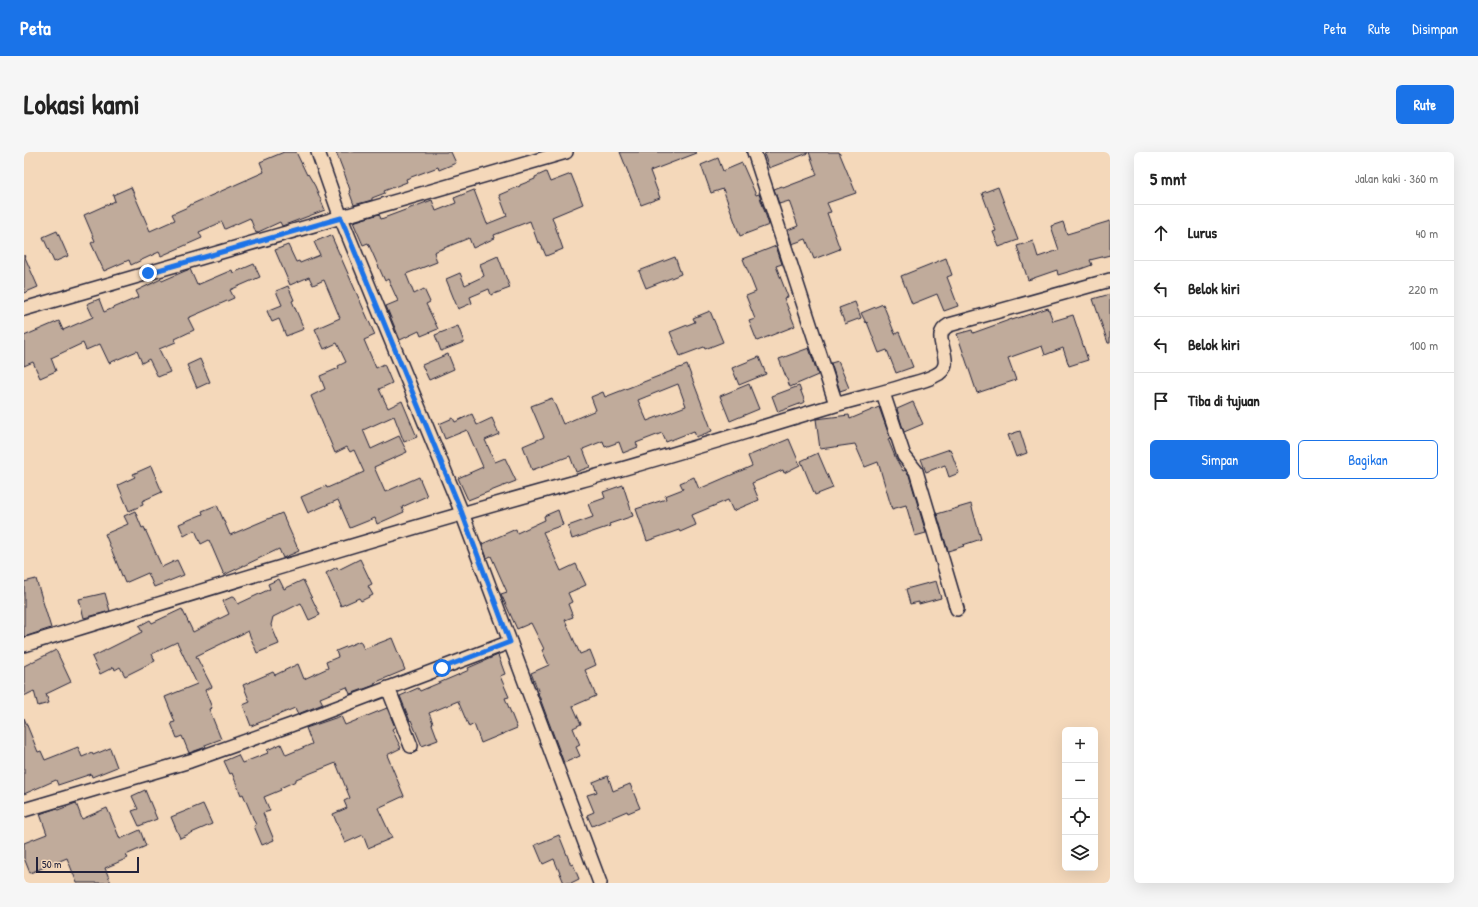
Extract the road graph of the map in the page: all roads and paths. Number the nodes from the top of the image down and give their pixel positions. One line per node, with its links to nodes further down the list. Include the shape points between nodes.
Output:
1 (318, 152): 5 (street)
2 (566, 152): 4 (street)
3 (754, 152): 9 (street)
4 (526, 158): 5 (street)
5 (341, 218): 7 (street); 10 (street)
6 (1110, 280): 8 (street, via 949,325 943,328 940,335 946,361 943,370 934,377)
7 (24, 309)
8 (883, 393): 9 (street); 11 (street, via 904,456 916,471)
9 (836, 404): 10 (street, via 662,458)
10 (462, 513): 12 (street); 13 (street)
11 (957, 609)
12 (510, 642): 14 (street); 17 (street)
13 (24, 645)
14 (388, 688): 15 (street); 16 (street, via 190,762)
15 (411, 746)
16 (24, 810)
17 (600, 883)

